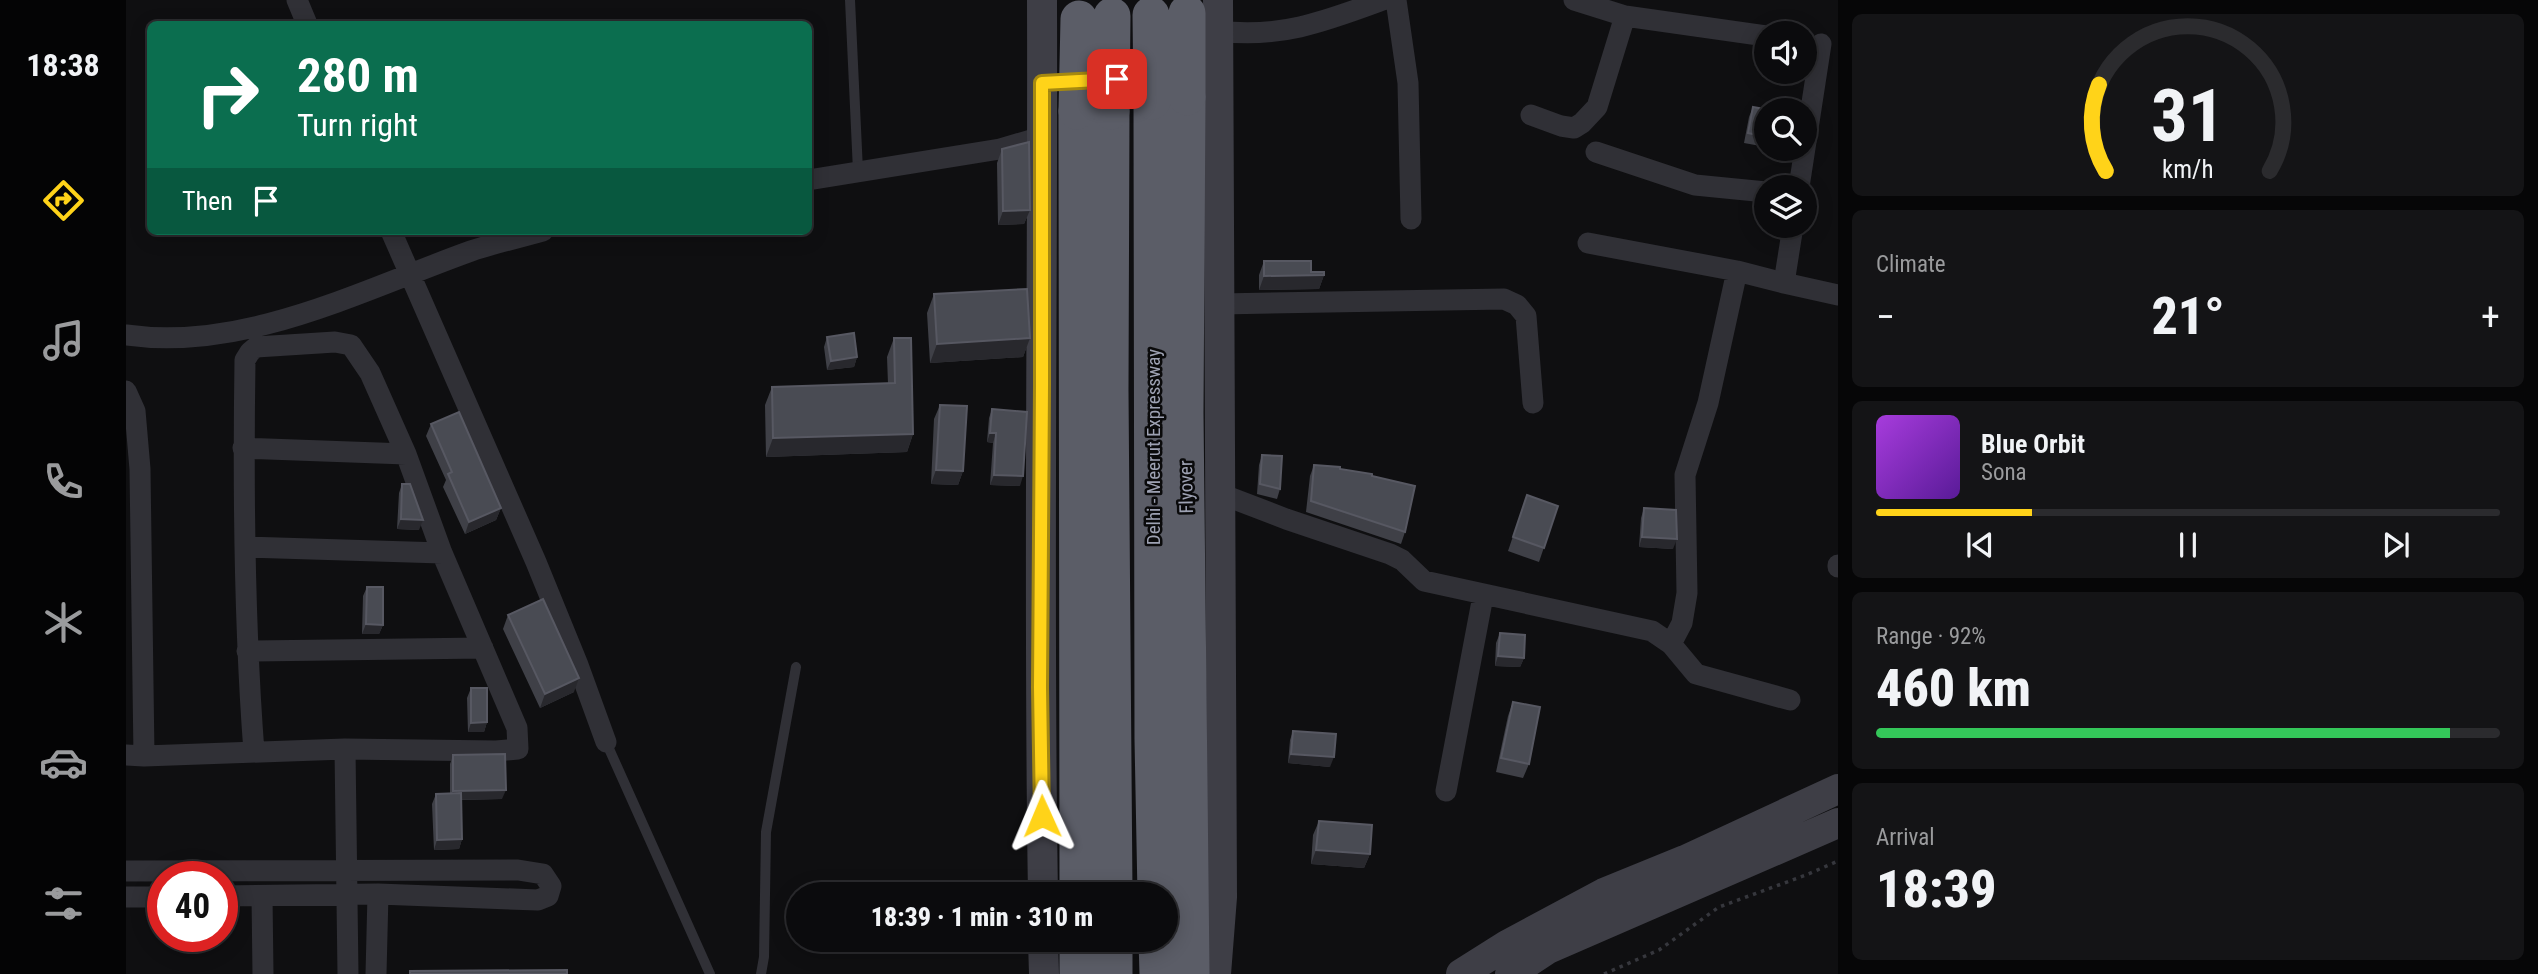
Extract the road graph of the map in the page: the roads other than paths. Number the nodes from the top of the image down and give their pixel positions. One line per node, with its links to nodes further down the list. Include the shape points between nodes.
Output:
1 (297, 0): 13 (street)
2 (850, 0): 23 (lane)
3 (1042, 0): 16 (street)
4 (1079, 0): 62 (highway, bridge)
5 (1187, 0): 84 (highway, Flyover, bridge, via 1185,413)
6 (1218, 0): 14 (street)
7 (1383, 0): 14 (street, via 1312,26 1258,34)
8 (1396, 0): 27 (street, via 1408,83)
9 (1574, 0): 12 (street)
10 (1112, 8): 63 (highway, bridge)
11 (1151, 8): 64 (highway, Delhi - Meerut Expressway, bridge)
12 (1625, 16): 15 (street); 20 (street, via 1597,107 1583,123 1574,128 1561,126)
13 (306, 21)
14 (1217, 31): 16 (street); 18 (street)
15 (1754, 34)
16 (1042, 37): 19 (street)
17 (1821, 43): 24 (street)
18 (1218, 74): 19 (street); 36 (street)
19 (1042, 83): 21 (street)
20 (1531, 115)
21 (1041, 137): 23 (street, via 1000,149); 61 (street)
22 (1596, 152): 26 (street, via 1695,185)
23 (858, 171): 25 (street)
24 (1801, 175)
25 (812, 179)
26 (1754, 191)
27 (1410, 219)
28 (393, 235): 33 (street)
29 (528, 235): 33 (street)
30 (1791, 238): 34 (street)
31 (1588, 243): 32 (street)
32 (1737, 271): 34 (street); 47 (street, via 1708,403 1685,475 1686,593 1682,623)
33 (409, 274): 37 (street, via 226,334 185,338); 52 (street, via 536,562)
34 (1784, 283): 35 (street)
35 (1838, 295)
36 (1220, 304): 39 (street, via 1504,299 1526,316); 43 (street)
37 (126, 335)
38 (126, 391): 40 (street)
39 (1533, 403)
40 (130, 411): 55 (street, via 140,469)
41 (243, 448): 42 (street); 42 (street, via 245,360 250,352 256,347 335,342 351,345 358,354); 44 (street)
42 (406, 454): 45 (street)
43 (1220, 494): 46 (street, via 1390,554 1424,581); 85 (street, via 1222,897)
44 (245, 547): 45 (street); 49 (street)
45 (442, 553): 48 (street)
46 (1483, 596): 47 (street, via 1652,631); 57 (street)
47 (1671, 644): 51 (street, via 1696,674)
48 (483, 648): 49 (street); 53 (street, via 517,728 518,749)
49 (247, 651): 54 (street)
50 (796, 667): 79 (lane, via 766,832)
51 (1790, 700)
52 (606, 743): 78 (lane)
53 (345, 749): 54 (street); 60 (street)
54 (254, 752): 55 (street)
55 (135, 756)
56 (1838, 789): 86 (street, via 1604,892)
57 (1446, 791)
58 (1838, 823): 87 (street, via 1548,949)
59 (126, 871): 60 (street)
60 (346, 871): 65 (street, via 518,870 543,874 551,886 548,895 538,900); 66 (street)
61 (1043, 882)
62 (1077, 882)
63 (1114, 882)
64 (1156, 882)
65 (377, 894): 66 (street); 77 (street)
66 (347, 895): 68 (street); 76 (street)
67 (238, 896): 68 (street)
68 (262, 896): 75 (street)
69 (126, 897): 70 (street)
70 (147, 897)
71 (1044, 952): 80 (street)
72 (1078, 952): 81 (highway)
73 (1114, 952): 82 (highway)
74 (1157, 952): 83 (highway)
75 (263, 974)
76 (348, 974)
77 (376, 974)
78 (710, 974)
79 (761, 974)
80 (1044, 974)
81 (1078, 974)
82 (1114, 974)
83 (1158, 974)
84 (1191, 974)
85 (1216, 974)
86 (1461, 974)
87 (1510, 974)

